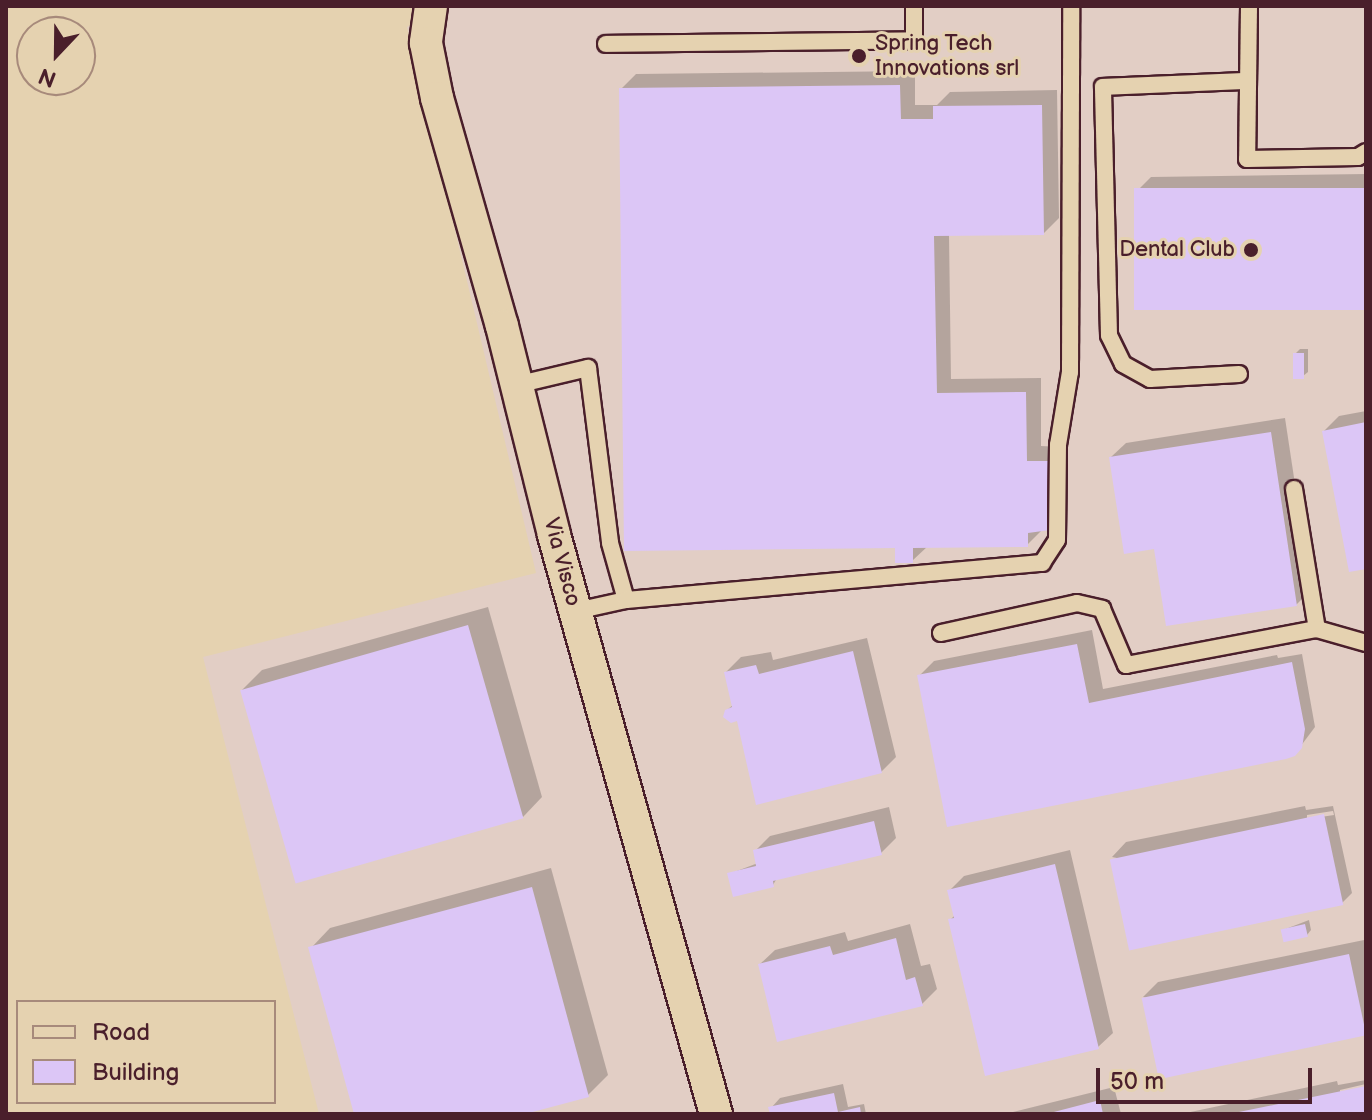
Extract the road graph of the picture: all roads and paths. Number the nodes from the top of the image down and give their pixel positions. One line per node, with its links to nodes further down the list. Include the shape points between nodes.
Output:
1 (431, 6): 9 (street, Via Visco, via 426,43 437,98)
2 (914, 6): 5 (lane, via 914,40)
3 (1071, 6): 11 (lane, via 1070,372 1058,445 1057,540 1042,563)
4 (1249, 6): 6 (lane)
5 (606, 44)
6 (1248, 81): 7 (lane, via 1247,159 1358,157); 8 (lane, via 1103,87 1109,335 1123,364 1150,379)
7 (1366, 152)
8 (1239, 374)
9 (516, 385): 11 (lane, via 588,368 610,543); 12 (street, Via Visco)
10 (1294, 489): 13 (lane)
11 (626, 600): 12 (lane)
12 (576, 611): 16 (street, Via Visco)
13 (1317, 629): 14 (lane, via 1126,665 1102,609 1077,603); 15 (lane)
14 (941, 633)
15 (1366, 643)
16 (716, 1114)

